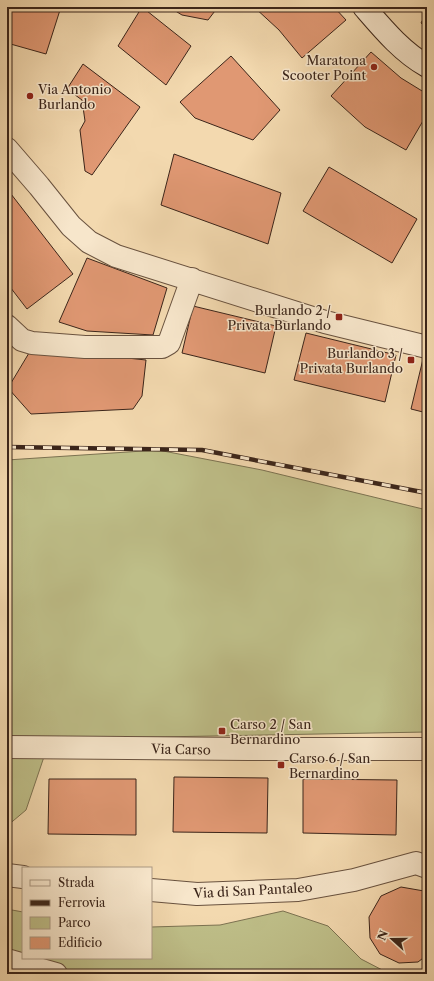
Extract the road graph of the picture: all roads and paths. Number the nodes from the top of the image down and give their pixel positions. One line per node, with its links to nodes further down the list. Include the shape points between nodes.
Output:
1 (364, 7): 2 (street, via 395,42)
2 (427, 66)
3 (7, 149): 4 (street, via 71,226 89,242 116,256)
4 (192, 279): 5 (street, via 169,342 162,347 85,347 32,343 22,340); 6 (street, via 325,322)
5 (7, 326)
6 (427, 347)
7 (7, 747): 8 (street, Via Carso)
8 (427, 749)
9 (427, 867): 12 (street, Via di San Pantaleo, via 416,863 354,880 298,890 197,894)
10 (7, 875): 11 (street)
11 (22, 877)
12 (152, 890)
13 (7, 960): 14 (street)
14 (56, 974)

